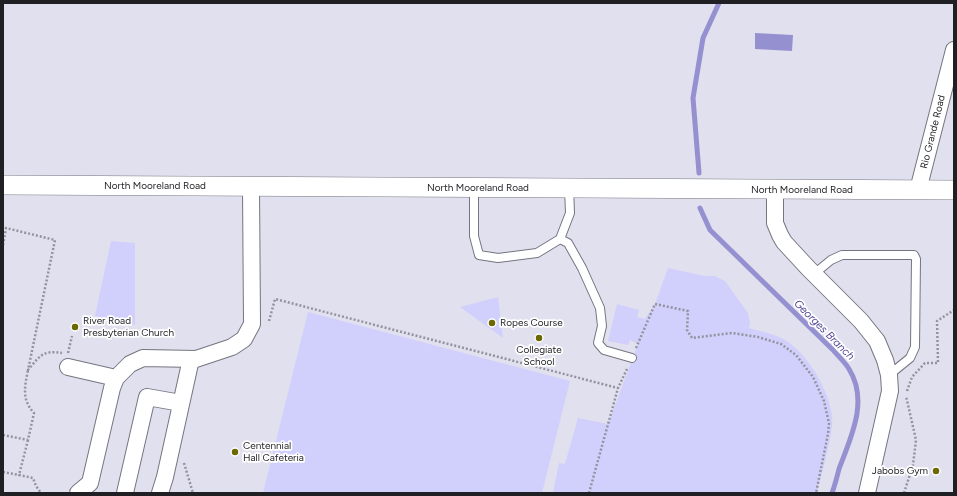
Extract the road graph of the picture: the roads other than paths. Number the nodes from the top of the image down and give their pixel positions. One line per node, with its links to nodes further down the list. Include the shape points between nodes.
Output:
1 (954, 50): 7 (street, Rio Grande Road)
2 (3, 185): 3 (street, North Mooreland Road)
3 (251, 187): 4 (street, North Mooreland Road); 12 (street, via 252,324 244,339 232,347)
4 (474, 188): 5 (street, North Mooreland Road); 9 (lane, via 474,236 479,255 498,258 537,253)
5 (569, 188): 6 (street, North Mooreland Road); 9 (lane, via 570,213)
6 (775, 190): 7 (street, North Mooreland Road); 10 (street, via 777,229 784,242)
7 (918, 190): 8 (street, North Mooreland Road)
8 (954, 190)
9 (560, 239): 11 (lane, via 568,243 600,308 602,326 598,342 604,350)
10 (814, 274): 14 (street, via 861,321 877,341); 14 (lane, via 831,260 842,255 914,255 915,348 910,358)
11 (632, 358)
12 (191, 359): 15 (street, via 142,358 130,364); 16 (street)
13 (68, 367): 15 (street)
14 (889, 375): 20 (street, via 890,391)
15 (116, 378): 17 (street, via 90,483)
16 (181, 403): 18 (street, via 147,397); 19 (street)
17 (78, 493)
18 (125, 493)
19 (160, 493)
20 (867, 493)

